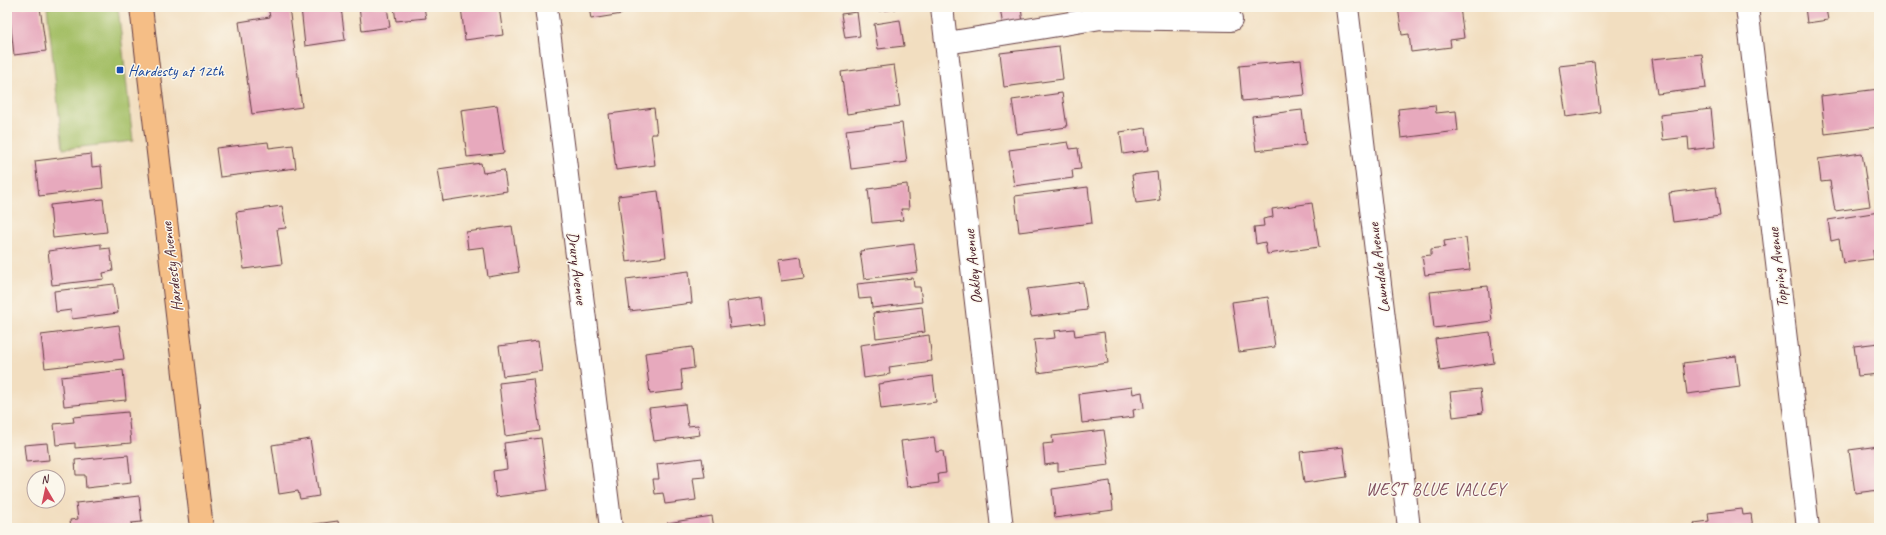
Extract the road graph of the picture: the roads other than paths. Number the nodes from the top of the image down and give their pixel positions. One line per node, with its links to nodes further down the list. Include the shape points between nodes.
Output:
1 (141, 7): 8 (main road, Hardesty Avenue)
2 (546, 7): 9 (street, Drury Avenue)
3 (942, 7): 7 (street, Oakley Avenue)
4 (1347, 7): 11 (street, Lawndale Avenue)
5 (1747, 7): 12 (street, Topping Avenue)
6 (1231, 20): 7 (street, via 1101,18)
7 (947, 43): 10 (street, Oakley Avenue)
8 (202, 528)
9 (611, 528)
10 (1002, 528)
11 (1409, 528)
12 (1808, 528)

